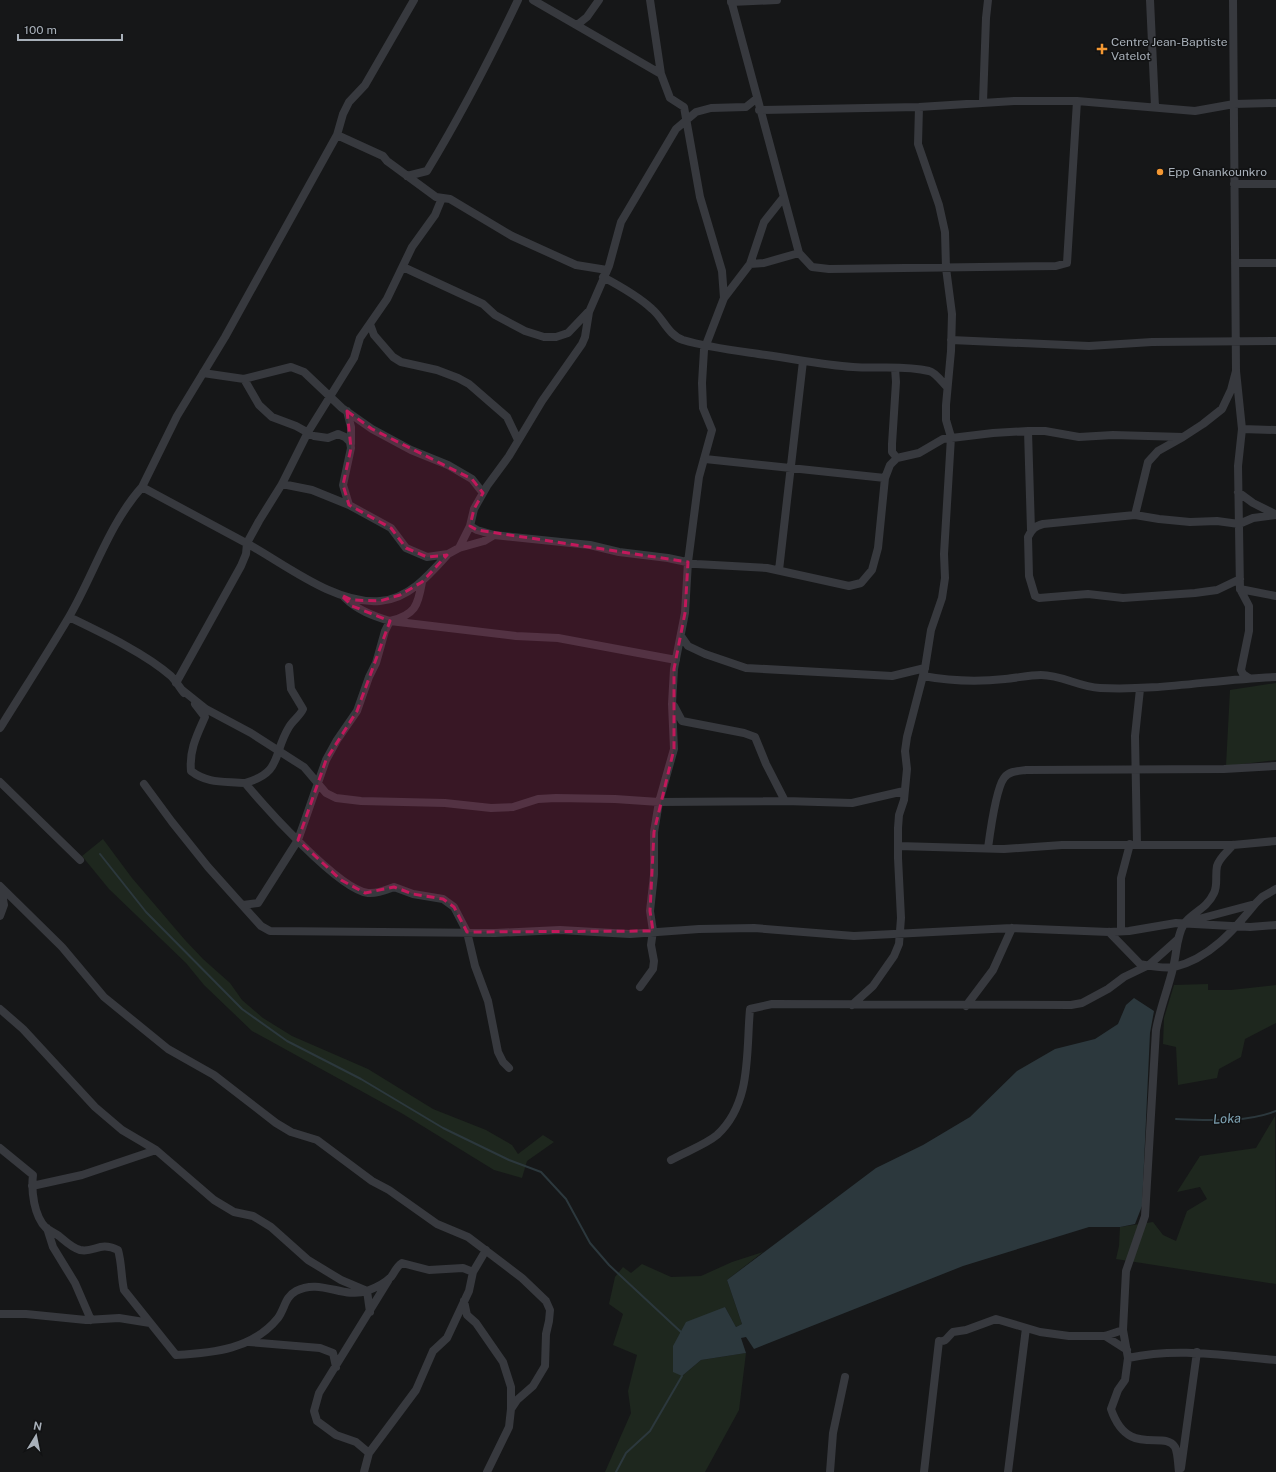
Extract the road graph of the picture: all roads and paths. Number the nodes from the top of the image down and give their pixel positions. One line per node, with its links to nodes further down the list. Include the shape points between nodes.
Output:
1 (414, 0): 22 (street, via 365,85 349,102)
2 (518, 0): 23 (street, via 492,56 427,171)
3 (533, 0): 11 (street)
4 (599, 0): 11 (street, via 587,17)
5 (650, 0): 12 (street)
6 (777, 0): 10 (street)
7 (988, 0): 15 (street)
8 (1150, 0): 19 (street)
9 (1233, 0): 17 (street)
10 (731, 1): 13 (street)
11 (577, 25): 12 (street)
12 (661, 74): 21 (street, via 670,98 684,107)
13 (756, 100): 20 (street); 21 (street, via 746,107 711,108)
14 (1077, 101): 15 (street); 19 (street); 33 (street, via 1067,264)
15 (983, 102): 18 (street)
16 (1276, 103): 17 (street)
17 (1234, 104): 19 (street, via 1195,111); 24 (street)
18 (919, 107): 20 (street); 33 (street, via 918,144 940,205 945,232)
19 (1155, 107)
20 (759, 110): 27 (street)
21 (686, 118): 34 (street, via 676,129 621,222); 35 (street, via 700,196 722,271)
22 (337, 135): 23 (street, via 383,156); 45 (street)
23 (407, 176): 26 (street, via 436,197)
24 (1234, 184): 25 (street); 29 (street)
25 (1276, 184)
26 (442, 198): 32 (street, via 435,215 412,248); 34 (street, via 450,199 512,236 557,258)
27 (784, 198): 28 (street); 31 (street, via 764,222)
28 (799, 253): 31 (street, via 764,263); 33 (street, via 812,267 819,269)
29 (1235, 263): 30 (street); 40 (street)
30 (1276, 263)
31 (750, 264): 35 (street)
32 (403, 267): 36 (street, via 483,304 495,315 525,331 544,337 568,333); 37 (street, via 387,299)
33 (946, 268): 38 (street, via 952,314)
34 (605, 274): 36 (street); 41 (street, via 650,307 661,317 669,331 681,339)
35 (724, 298): 41 (street)
36 (589, 312): 56 (street, via 582,344)
37 (370, 324): 48 (street, via 360,338 354,358); 56 (street, via 374,335 393,357 401,362 437,370 469,384 507,417)
38 (951, 340): 40 (street, via 1089,346 1152,342); 47 (street)
39 (1276, 341): 40 (street)
40 (1235, 342): 44 (street)
41 (706, 345): 42 (street); 59 (street, via 702,399 712,430)
42 (803, 361): 43 (street, via 853,368); 60 (street)
43 (895, 368): 47 (street, via 930,371); 58 (street, via 892,452)
44 (1236, 371): 50 (street); 55 (street, via 1222,409)
45 (203, 373): 46 (street); 63 (street, via 177,416)
46 (244, 379): 48 (street, via 291,367 304,372); 53 (street, via 259,405 272,417)
47 (946, 387): 54 (street, via 946,420)
48 (330, 396): 49 (street); 53 (street)
49 (347, 411): 57 (street, via 351,427); 65 (street, via 411,450 448,465 472,479)
50 (1242, 429): 51 (street); 64 (street)
51 (1276, 430)
52 (1028, 431): 54 (street); 55 (street, via 1045,431 1078,437); 71 (street)
53 (308, 432): 57 (street, via 321,438 338,434 345,436); 62 (street)
54 (951, 437): 58 (street, via 919,453); 88 (street, via 944,554 945,578 942,598 931,630)
55 (1183, 437): 67 (street, via 1158,451 1148,462)
56 (518, 440): 65 (street)
57 (351, 447): 66 (street, via 343,485)
58 (897, 458): 61 (street, via 890,465)
59 (705, 459): 60 (street); 76 (street, via 699,477)
60 (790, 468): 61 (street); 77 (street)
61 (885, 478): 77 (street, via 878,548 872,570 860,583 849,586)
62 (282, 484): 66 (street, via 312,490); 73 (street)
63 (142, 487): 73 (street); 83 (street, via 104,546)
64 (1238, 492): 68 (street); 69 (street)
65 (483, 493): 70 (street, via 474,509)
66 (349, 505): 75 (street, via 391,528 406,548 427,557)
67 (1135, 515): 69 (street); 71 (street, via 1043,524)
68 (1276, 515): 69 (street, via 1253,518)
69 (1239, 524): 78 (street)
70 (470, 526): 72 (street); 74 (street)
71 (1032, 530): 78 (street, via 1028,537 1029,576 1033,592 1039,598 1088,594 1123,598 1195,593 1217,590)
72 (494, 535): 74 (street, via 484,541); 76 (street, via 590,545)
73 (247, 543): 81 (street, via 314,584); 92 (street, via 241,566)
74 (459, 548): 75 (street)
75 (448, 554): 79 (street)
76 (688, 562): 77 (street); 85 (street)
77 (779, 570)
78 (1240, 579): 80 (street)
79 (422, 582): 81 (street, via 400,595 380,601 352,600); 84 (street, via 419,602 405,618)
80 (1240, 589): 82 (street); 91 (street, via 1248,606 1249,631 1241,670)
81 (342, 595): 84 (street, via 352,606)
82 (1276, 596)
83 (69, 616): 92 (street, via 153,663 171,676); 95 (street)
84 (390, 621): 86 (street, via 516,636 558,638); 102 (street, via 357,711 326,760)
85 (681, 636): 86 (street); 88 (street, via 688,646 694,649 746,668 892,676)
86 (676, 660): 94 (street)
87 (289, 667): 96 (street, via 291,690 303,709 289,727)
88 (925, 668): 89 (street)
89 (923, 676): 93 (street, via 945,680 1003,680 1054,675 1077,685); 103 (street, via 907,737)
90 (1276, 677): 91 (street)
91 (1249, 678): 93 (street)
92 (179, 686): 96 (street, via 206,709); 100 (street, via 206,717 192,746 191,771 211,781)
93 (1140, 689): 98 (street, via 1136,716)
94 (672, 704): 104 (street, via 682,721 754,737); 105 (street, via 674,749)
95 (0, 728)
96 (279, 751): 100 (street, via 268,773 260,779); 102 (street, via 304,767)
97 (1276, 766): 98 (street)
98 (1135, 770): 108 (street); 111 (street, via 1011,772 1003,778 993,812)
99 (0, 782): 112 (street)
100 (245, 783): 106 (street, via 270,814)
101 (144, 784): 116 (street, via 208,867)
102 (318, 784): 105 (street, via 326,793 336,798 445,803 491,808 513,807 556,798); 106 (street)
103 (904, 791): 104 (street, via 852,803); 110 (street, via 899,815)
104 (785, 801): 105 (street)
105 (659, 802): 122 (street, via 654,832 654,876 650,911)
106 (298, 840): 116 (street, via 258,903); 124 (street, via 341,880 365,893 380,892 394,887 413,894 443,899 454,907)
107 (1276, 842): 109 (street)
108 (1134, 844): 109 (street); 111 (street); 123 (street, via 1121,878)
109 (1234, 845): 118 (street, via 1217,866 1217,883 1211,899 1205,907)
110 (898, 846): 111 (street); 126 (street)
111 (988, 848)
112 (80, 860)
113 (0, 886): 117 (street, via 4,905); 140 (street, via 62,947 104,997 168,1049 214,1075 276,1123 291,1132 317,1140 372,1181 437,1224 468,1237)
114 (1276, 889): 115 (street)
115 (1255, 904): 118 (street); 120 (street)
116 (243, 905): 124 (street, via 261,926 270,931)
117 (0, 916)
118 (1185, 922): 120 (street); 123 (street); 127 (street)
119 (1276, 924): 120 (street)
120 (1237, 926): 129 (street, via 1207,953)
121 (1012, 928): 125 (street); 126 (street); 132 (street, via 993,970)
122 (654, 931): 124 (street, via 630,934 560,930); 126 (street, via 754,928 854,936); 130 (street, via 651,945 653,969)
123 (1121, 931): 125 (street)
124 (467, 932): 134 (street, via 475,966 488,1002 498,1052)
125 (1109, 932): 128 (street, via 1134,960)
126 (900, 933): 131 (street, via 894,956 872,986)
127 (1177, 940): 128 (street); 129 (street)
128 (1149, 966): 129 (street); 132 (street, via 1124,977 1082,1003 1060,1006)
129 (1173, 967): 150 (street, via 1156,1030 1146,1210 1126,1271)
130 (640, 987)
131 (852, 1005): 132 (street); 137 (street, via 772,1004 750,1009 747,1070 744,1089 736,1111 716,1136)
132 (966, 1006)
133 (0, 1009): 136 (street, via 22,1029 95,1108 122,1130)
134 (509, 1068)
135 (0, 1148): 138 (street, via 33,1175)
136 (156, 1150): 138 (street, via 82,1175); 143 (street, via 214,1200 234,1212 253,1216 271,1227 308,1260)
137 (671, 1160)
138 (32, 1186): 139 (street, via 41,1221)
139 (47, 1228): 147 (street); 148 (street, via 80,1250 103,1245 118,1250 124,1290)
140 (486, 1250): 141 (street); 158 (street, via 522,1278 546,1301 550,1310 545,1366 533,1386)
141 (473, 1272): 142 (street, via 463,1268 429,1270 402,1263 396,1267); 144 (street)
142 (391, 1277): 143 (street); 145 (street)
143 (367, 1291): 145 (street); 152 (street, via 352,1293 325,1286 297,1290 289,1296 279,1316 269,1328)
144 (464, 1301): 158 (street, via 467,1315 476,1323 503,1362 511,1387); 159 (street, via 447,1338 433,1351 416,1390)
145 (370, 1312): 156 (street)
146 (0, 1314): 147 (street)
147 (91, 1320): 148 (street, via 119,1318)
148 (150, 1323): 152 (street, via 176,1355 207,1353)
149 (1026, 1328): 151 (street, via 1069,1336); 163 (street, via 1003,1320 989,1320 966,1330 953,1332 944,1342 939,1341); 164 (street)
150 (1123, 1330): 151 (street); 154 (street)
151 (1105, 1336): 154 (street)
152 (249, 1342): 156 (street, via 320,1348 333,1353)
153 (1197, 1352): 154 (street); 155 (street); 165 (street)
154 (1127, 1354): 165 (street, via 1125,1380 1112,1403 1113,1416 1121,1429 1133,1439 1169,1442 1175,1448)
155 (1276, 1360)
156 (336, 1367): 159 (street, via 319,1393 314,1411 317,1421 336,1435 356,1442)
157 (845, 1377): 162 (street, via 833,1434)
158 (511, 1409): 161 (street, via 509,1427)
159 (369, 1453): 160 (street)
160 (364, 1472)
161 (486, 1472)
162 (830, 1472)
163 (924, 1472)
164 (1008, 1472)
165 (1180, 1472)

